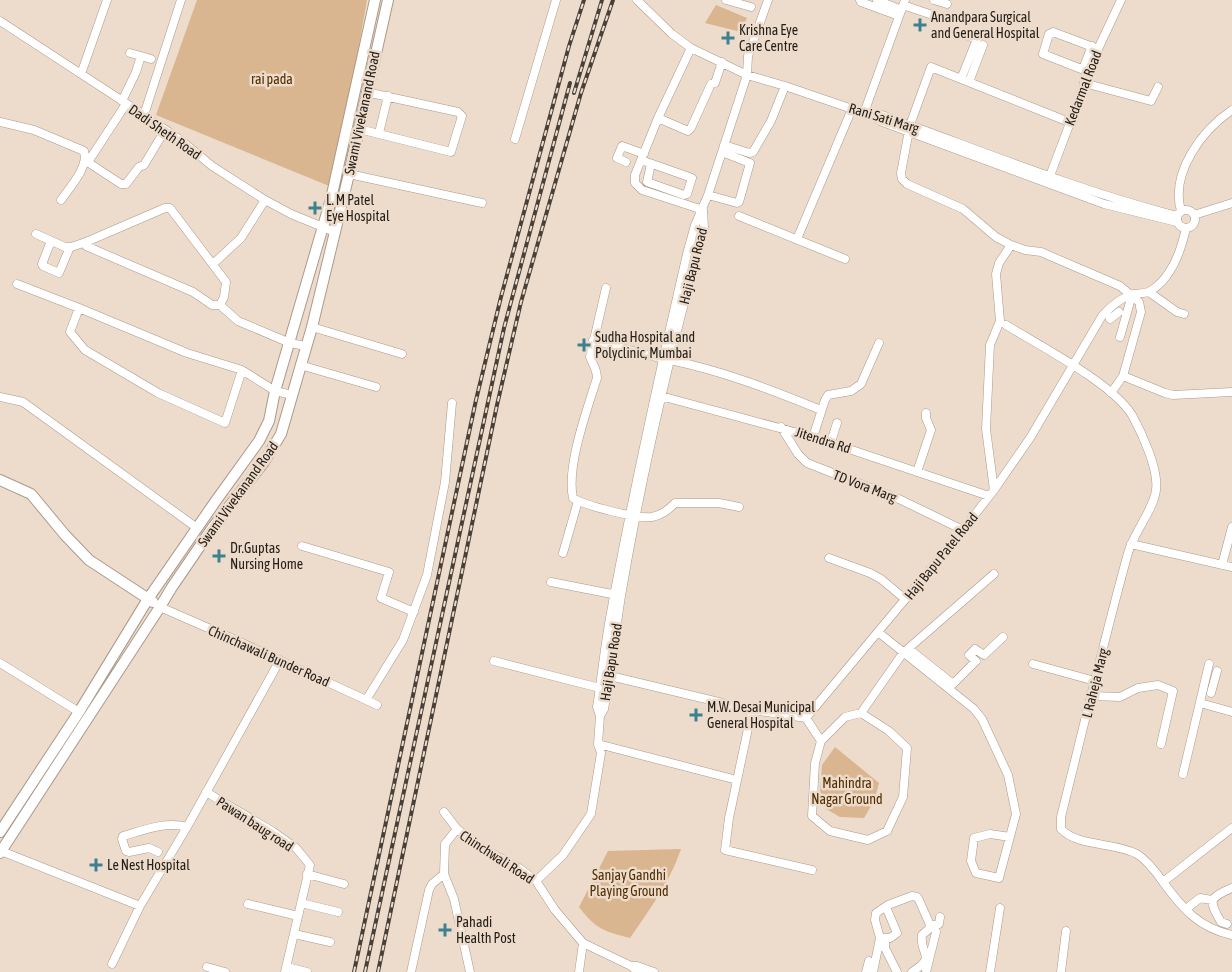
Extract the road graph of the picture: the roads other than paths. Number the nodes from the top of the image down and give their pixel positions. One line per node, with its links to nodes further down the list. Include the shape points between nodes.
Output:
1 (107, 0): 27 (street)
2 (181, 0): 39 (street)
3 (375, 0): 63 (main road, Swami Vivekanand Road)
4 (388, 0): 33 (main road, Swami Vivekanand Road)
5 (556, 0): 47 (street)
6 (637, 0): 20 (street, Rani Sati Marg)
7 (726, 0): 14 (street)
8 (768, 0): 28 (street, via 748,56)
9 (860, 0): 15 (street)
10 (877, 0): 15 (street)
11 (934, 0): 13 (street)
12 (1121, 0): 21 (street, Kedarmal Road)
13 (948, 4)
14 (751, 8)
15 (902, 8): 16 (street); 38 (street)
16 (944, 19)
17 (0, 22): 27 (street, Dadi Sheth Road)
18 (954, 31): 29 (street, via 976,39)
19 (983, 45): 29 (street)
20 (691, 48): 25 (street, Rani Sati Marg); 40 (street)
21 (1095, 48): 26 (street, Kedarmal Road); 26 (street, via 1052,32 1049,34 1043,54)
22 (130, 53): 23 (street)
23 (141, 56): 24 (street); 35 (street)
24 (151, 59)
25 (722, 62): 28 (street, Rani Sati Marg); 40 (street, via 715,83 711,84 688,131)
26 (1086, 71): 30 (street, Kedarmal Road)
27 (81, 74): 35 (street, Dadi Sheth Road)
28 (747, 75): 31 (street, Rani Sati Marg); 48 (street)
29 (965, 81): 42 (street); 44 (street, via 932,67)
30 (1084, 83): 32 (street, via 1151,101); 42 (street, Kedarmal Road)
31 (785, 86): 36 (street, Rani Sati Marg); 48 (street, via 771,121 753,152)
32 (1158, 88)
33 (366, 92): 34 (street); 43 (main road, Swami Vivekanand Road)
34 (388, 96): 46 (street); 46 (street, via 458,112 462,116 451,152)
35 (124, 103): 39 (street, Dadi Sheth Road); 45 (street, via 89,163 126,184 144,165)
36 (852, 109): 38 (street, Rani Sati Marg); 67 (street)
37 (1232, 110): 62 (street, via 1207,130 1194,147 1184,168)
38 (868, 114): 44 (street, Rani Sati Marg, via 882,115)
39 (144, 115): 45 (street, Dadi Sheth Road)
40 (658, 118): 49 (street)
41 (0, 122): 55 (street, via 34,130 84,151 83,166)
42 (1069, 122): 53 (street, Kedarmal Road)
43 (359, 129): 46 (street); 52 (main road, Swami Vivekanand Road)
44 (910, 129): 53 (street, Rani Sati Marg); 70 (street, via 902,179 963,209 996,237)
45 (165, 130): 56 (street, Dadi Sheth Road, via 212,166)
46 (379, 133)
47 (514, 139)
48 (723, 149): 54 (street); 54 (street, via 750,163 739,202)
49 (642, 157): 50 (street, via 622,146 617,158); 51 (street); 59 (street, via 635,175 638,187)
50 (626, 162)
51 (651, 164): 51 (street, via 696,179 686,195 648,182)
52 (348, 174): 57 (street); 65 (main road, Swami Vivekanand Road)
53 (1049, 180): 62 (street, Rani Sati Marg, via 1160,215)
54 (708, 195): 59 (street)
55 (61, 200)
56 (265, 200): 63 (street, Dadi Sheth Road); 75 (street, via 240,238)
57 (482, 203)
58 (1232, 203): 60 (street)
59 (702, 210): 72 (street, Haji Bapu Road); 73 (street, Haji Bapu Road, via 704,227)
60 (1194, 215): 62 (street, via 1186,210); 64 (street, via 1194,224)
61 (739, 216): 67 (street)
62 (1178, 216): 64 (street, via 1180,226)
63 (323, 228): 65 (street, Dadi Sheth Road); 92 (main road, Swami Vivekanand Road)
64 (1186, 228): 81 (street, via 1170,273)
65 (335, 232): 89 (main road, Swami Vivekanand Road)
66 (36, 234): 68 (street)
67 (797, 239): 74 (street)
68 (50, 242): 71 (street); 71 (street, via 42,264 57,272)
69 (86, 242): 71 (street); 75 (street, via 170,208); 83 (street, via 86,246 193,292 212,305)
70 (1011, 245): 82 (street, via 1041,252 1120,286); 117 (street, via 996,274 1000,321 990,345 986,429)
71 (69, 249)
72 (688, 250): 73 (street); 76 (street, Haji Bapu Road)
73 (697, 253): 77 (street, Haji Bapu Road)
74 (846, 258)
75 (213, 264): 83 (street, via 226,282)
76 (682, 276): 77 (street); 80 (street, Haji Bapu Road)
77 (691, 278): 80 (street, Haji Bapu Road)
78 (17, 284): 84 (street)
79 (606, 288): 91 (street)
80 (683, 290): 96 (street, Haji Bapu Road)
81 (1149, 292): 82 (street, Haji Bapu Patel Road); 86 (street)
82 (1132, 295): 87 (street, Haji Bapu Patel Road, via 1116,303); 90 (street); 100 (street, via 1139,302 1141,312)
83 (220, 305): 92 (street, via 238,321)
84 (79, 308): 99 (street, via 187,353); 99 (street, via 70,332 85,350 158,393 225,423)
85 (1119, 312): 87 (street, via 1111,319)
86 (1184, 314)
87 (1102, 316): 98 (street, Haji Bapu Patel Road)
88 (1006, 325): 98 (street, L Raheja Marg)
89 (312, 327): 94 (main road, Swami Vivekanand Road); 95 (street)
90 (1120, 337)
91 (593, 340): 96 (street); 118 (street, via 590,357 597,370 597,378 571,472 573,498)
92 (290, 342): 94 (street); 102 (main road, Swami Vivekanand Road)
93 (879, 343): 109 (street, via 861,384 851,391 828,395)
94 (306, 346): 97 (main road, Swami Vivekanand Road)
95 (402, 354)
96 (666, 362): 106 (street, Haji Bapu Road); 109 (street, via 694,365 754,383)
97 (300, 365): 101 (street); 105 (main road, Swami Vivekanand Road)
98 (1073, 366): 104 (street, L Raheja Marg); 117 (street, Haji Bapu Patel Road, via 1030,438)
99 (242, 370): 102 (street)
100 (1123, 376): 103 (street, via 1173,395); 104 (street)
101 (376, 387)
102 (275, 390): 105 (street); 122 (main road, Swami Vivekanand Road, via 269,421 259,441)
103 (1232, 392)
104 (1111, 393): 124 (street, L Raheja Marg, via 1131,414 1148,446 1156,490)
105 (292, 395): 135 (main road, Swami Vivekanand Road, via 276,444 213,527)
106 (658, 395): 112 (street, Jitendra Rd); 120 (street, Haji Bapu Road)
107 (0, 397): 122 (street, via 23,402)
108 (452, 403): 136 (street, via 445,482 427,574)
109 (821, 410): 113 (street)
110 (926, 413): 115 (street, via 931,430)
111 (837, 423): 114 (street)
112 (781, 427): 113 (street, Jitendra Rd); 123 (street, TD Vora Marg, via 807,463 898,499)
113 (814, 437): 114 (street, Jitendra Rd)
114 (831, 442): 115 (street, Jitendra Rd)
115 (917, 472): 117 (street, Jitendra Rd)
116 (0, 480): 133 (main road, via 32,494 89,560)
117 (991, 493): 123 (street, Haji Bapu Patel Road)
118 (578, 501): 120 (street); 126 (street)
119 (738, 507): 120 (street, via 719,503 675,504 665,513 651,517)
120 (633, 515): 132 (street, Haji Bapu Road)
121 (1232, 527): 128 (street)
122 (197, 528): 133 (main road, Swami Vivekanand Road)
123 (963, 530): 134 (street, Haji Bapu Patel Road)
124 (1130, 544): 128 (street); 148 (street, L Raheja Marg)
125 (302, 546): 136 (street, via 389,572 381,598)
126 (563, 553)
127 (830, 558): 134 (street, via 881,579)
128 (1222, 565): 129 (street)
129 (1232, 567)
130 (994, 574): 139 (street)
131 (550, 582): 132 (street)
132 (618, 596): 146 (street, Haji Bapu Road)
133 (148, 599): 135 (main road); 158 (main road, Swami Vivekanand Road)
134 (905, 599): 137 (street, Haji Bapu Patel Road)
135 (160, 607): 140 (street, Chinchawali Bunder Road); 174 (main road, Swami Vivekanand Road)
136 (414, 612): 153 (street, via 403,640)
137 (878, 632): 139 (street); 161 (street, Haji Bapu Patel Road)
138 (1002, 637): 139 (street, via 984,655 975,649 969,655 976,661 953,684)
139 (906, 651): 160 (street); 173 (street, via 982,719 1012,790 1016,814)
140 (280, 660): 153 (street, Chinchawali Bunder Road); 167 (street)
141 (494, 661): 150 (street)
142 (0, 662): 158 (street)
143 (1033, 664): 148 (street)
144 (1209, 664): 147 (street)
145 (1217, 671): 149 (street)
146 (606, 675): 150 (street, Haji Bapu Road); 154 (street, Haji Bapu Road); 157 (street)
147 (1206, 679): 149 (street); 155 (street)
148 (1095, 681): 152 (street, L Raheja Marg)
149 (1214, 681): 151 (street)
150 (600, 688): 154 (street, Haji Bapu Road)
151 (1211, 693)
152 (1092, 696): 164 (street, via 1120,697 1138,688 1158,685 1173,691); 181 (street, L Raheja Marg, via 1061,817 1061,829 1066,835 1138,855)
153 (366, 700): 156 (street, Chinchawali Bunder Road)
154 (602, 702): 163 (street, Haji Bapu Road)
155 (1200, 704): 159 (street); 165 (street)
156 (377, 705)
157 (752, 710): 161 (street); 166 (street)
158 (78, 712): 172 (main road, Swami Vivekanand Road)
159 (1232, 712)
160 (861, 713): 162 (street, via 845,717); 162 (street, via 889,731 907,748 903,797 887,832 868,840 830,831 812,816 815,763)
161 (806, 718): 162 (street)
162 (821, 741)
163 (598, 744): 166 (street); 180 (street, Haji Bapu Road, via 601,753 591,814 562,855)
164 (1161, 744)
165 (1183, 774)
166 (737, 780): 177 (street, via 725,850)
167 (206, 792): 169 (street); 178 (street, Pawan baug road, via 296,848 310,865)
168 (444, 812): 171 (street)
169 (187, 827): 176 (street, via 152,828 122,838 126,851 149,848); 187 (street)
170 (1232, 828): 181 (street)
171 (457, 829): 179 (street, Chinchwali Road, via 445,844); 180 (street, Chinchwali Road)
172 (0, 832): 174 (street)
173 (1010, 837): 173 (street, via 999,878 976,873 971,861 974,838 990,834)
174 (11, 838): 175 (main road, Swami Vivekanand Road)
175 (0, 852): 187 (street)
176 (158, 852)
177 (812, 870)
178 (308, 874): 182 (street); 185 (street)
179 (444, 874): 210 (street, via 429,890); 211 (street, via 454,899)
180 (536, 881): 202 (street, Chinchwali Road)
181 (1163, 882): 190 (street, L Raheja Marg)
182 (344, 884)
183 (1232, 888): 184 (street)
184 (1212, 900): 190 (street, via 1200,898); 194 (street, via 1212,907 1221,922)
185 (301, 903): 191 (street); 192 (street)
186 (248, 904): 192 (street)
187 (140, 906): 204 (street)
188 (886, 907): 195 (street, via 916,897); 200 (street, via 876,913 875,920); 200 (street, via 897,933)
189 (1000, 908): 220 (street)
190 (1186, 909): 199 (street, L Raheja Marg, via 1208,928)
191 (338, 912)
192 (298, 916): 198 (street)
193 (940, 917): 195 (street, via 939,924)
194 (1227, 924)
195 (930, 925): 218 (street, via 922,934 921,941 926,961)
196 (1066, 931): 221 (street)
197 (936, 932): 219 (street)
198 (294, 934): 201 (street); 207 (street)
199 (1232, 935)
200 (883, 940): 216 (street); 217 (street)
201 (330, 942)
202 (583, 943): 205 (street, Chinchwali Road); 212 (street)
203 (869, 961): 215 (street)
204 (112, 964)
205 (631, 966): 213 (street, Chinchwali Road); 214 (street)
206 (207, 968): 208 (street)
207 (286, 969): 209 (street)
208 (222, 972)
209 (307, 972)
210 (411, 972)
211 (470, 972)
212 (579, 972)
213 (638, 972)
214 (654, 972)
215 (866, 972)
216 (873, 972)
217 (897, 972)
218 (912, 972)
219 (926, 972)
220 (990, 972)
221 (1061, 972)

